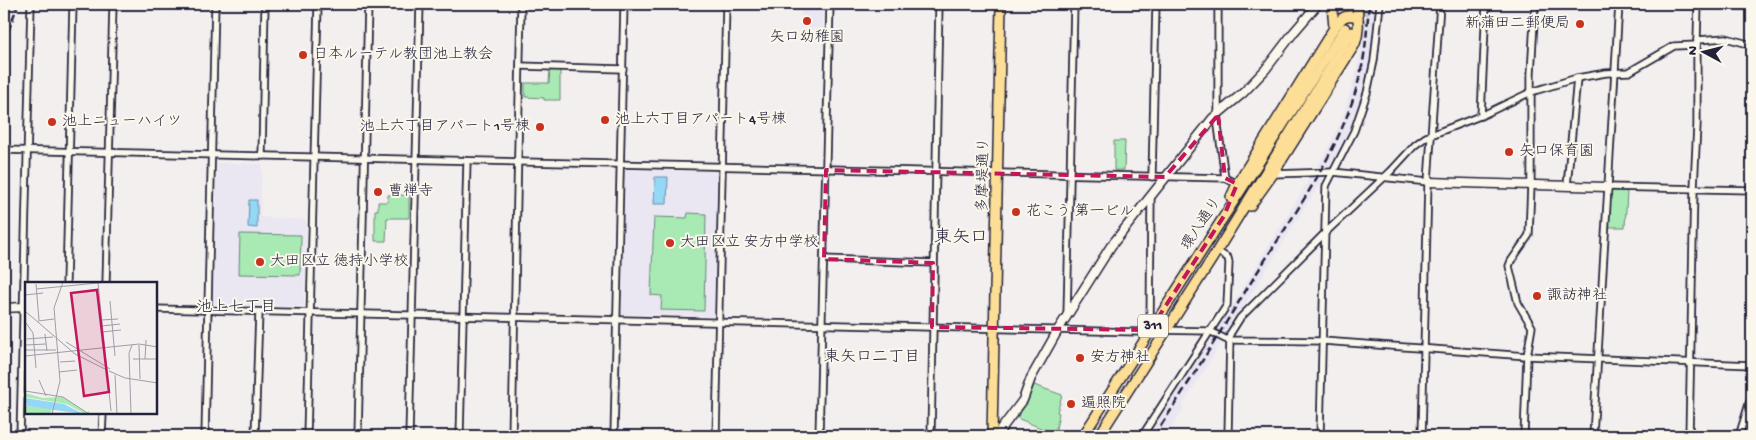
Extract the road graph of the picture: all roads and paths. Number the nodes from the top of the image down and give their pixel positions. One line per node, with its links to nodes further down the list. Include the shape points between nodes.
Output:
1 (31, 4): 42 (street)
2 (73, 4): 43 (street)
3 (113, 4): 44 (street)
4 (215, 4): 45 (street)
5 (265, 4): 46 (street)
6 (318, 4): 47 (street)
7 (368, 4): 48 (street)
8 (420, 4): 49 (street)
9 (521, 4): 33 (street)
10 (624, 4): 34 (street)
11 (726, 4): 53 (street)
12 (830, 4): 54 (street)
13 (938, 4): 55 (street)
14 (1002, 4): 57 (main road, 多摩堤通り)
15 (1074, 4): 59 (street)
16 (1156, 4): 60 (street)
17 (1218, 4): 38 (street)
18 (1318, 4): 38 (street, via 1265,70)
19 (1332, 4): 30 (main road)
20 (1357, 4): 29 (main road)
21 (1380, 4): 56 (street, via 1374,61 1366,93 1354,131)
22 (1440, 4): 40 (street)
23 (1486, 4): 39 (street)
24 (1535, 4): 37 (street)
25 (1619, 4): 35 (street)
26 (1682, 4): 27 (street)
27 (1698, 4): 28 (street); 31 (street)
28 (1752, 5)
29 (1358, 18): 30 (main road, via 1346,15); 58 (main road, via 1359,34 1355,44)
30 (1334, 28): 65 (main road)
31 (1697, 42): 32 (street, via 1726,38); 35 (street, via 1674,46 1628,72); 69 (street)
32 (1752, 45)
33 (520, 66): 34 (street); 51 (street)
34 (623, 69): 52 (street)
35 (1614, 72): 36 (street); 68 (street)
36 (1577, 78): 37 (street); 67 (street)
37 (1531, 92): 39 (street); 66 (street)
38 (1218, 115): 61 (street); 62 (street)
39 (1481, 116): 40 (street)
40 (1431, 134): 63 (street, via 1415,145); 64 (street)
41 (4, 150): 42 (street)
42 (27, 151): 43 (street); 78 (street)
43 (69, 152): 44 (street); 79 (street)
44 (109, 152): 45 (street); 80 (street)
45 (212, 155): 46 (street); 84 (street)
46 (262, 156): 47 (street)
47 (314, 157): 48 (street); 86 (street)
48 (365, 159): 49 (street); 87 (street)
49 (416, 159): 50 (street); 88 (street)
50 (467, 161): 51 (street); 89 (street)
51 (518, 162): 52 (street); 91 (street)
52 (620, 164): 53 (street); 92 (street)
53 (722, 167): 54 (street); 93 (street)
54 (826, 170): 55 (street); 76 (street)
55 (935, 172): 57 (street); 77 (street)
56 (1333, 172): 58 (street); 63 (street); 74 (street, via 1326,186)
57 (997, 173): 59 (street); 96 (main road, 多摩堤通り)
58 (1273, 174): 73 (main road, via 1247,211)
59 (1070, 175): 60 (street); 90 (street)
60 (1152, 177): 61 (street)
61 (1165, 177): 62 (street); 71 (street)
62 (1225, 178): 65 (street)
63 (1384, 178): 64 (street); 74 (street)
64 (1428, 182): 66 (street); 103 (street)
65 (1237, 184): 72 (main road)
66 (1531, 185): 67 (street); 104 (street, via 1529,235 1509,266 1518,303 1532,327)
67 (1568, 186): 68 (street)
68 (1607, 187): 69 (street); 105 (street)
69 (1694, 188): 70 (street); 106 (street)
70 (1752, 190)
71 (1150, 195): 90 (street, via 1111,246); 98 (street)
72 (1224, 216): 73 (main road, 環八通り / 311, via 1349,30); 98 (main road, 環八通り / 311)
73 (1233, 223): 75 (main road, 環八通り / 311)
74 (1325, 233): 101 (street, via 1240,318); 102 (street)
75 (1217, 251): 99 (main road, 環八通り / 311); 100 (street, via 1228,258 1228,301)
76 (824, 259): 77 (street); 94 (street)
77 (933, 263): 95 (street)
78 (25, 282)
79 (66, 282)
80 (106, 282)
81 (25, 307): 82 (street); 110 (street)
82 (4, 308)
83 (158, 309): 84 (street)
84 (208, 311): 85 (street); 112 (street)
85 (259, 312): 86 (street); 113 (street)
86 (310, 313): 87 (street); 114 (street)
87 (361, 315): 88 (street); 115 (street)
88 (412, 315): 89 (street); 116 (street)
89 (463, 316): 91 (street); 117 (street)
90 (1067, 316): 97 (street)
91 (515, 317): 92 (street); 118 (street)
92 (617, 320): 93 (street); 119 (street)
93 (719, 322): 94 (street); 120 (street)
94 (822, 324): 95 (street); 121 (street)
95 (932, 327): 96 (street); 122 (street)
96 (994, 328): 97 (street); 123 (main road, 多摩堤通り)
97 (1058, 330): 98 (street); 124 (street, via 1031,378 1023,400)
98 (1150, 330): 99 (street); 125 (main road, 環八通り / 311)
99 (1166, 330): 100 (street); 126 (main road, 環八通り / 311)
100 (1210, 331): 101 (street); 127 (street)
101 (1230, 340): 102 (street); 128 (street)
102 (1323, 341): 103 (street); 129 (street)
103 (1424, 348): 104 (street); 130 (street)
104 (1527, 356): 105 (street); 131 (street)
105 (1598, 360): 106 (street); 132 (street)
106 (1690, 363): 107 (street); 133 (street)
107 (1752, 365)
108 (1752, 394): 134 (street)
109 (103, 415): 111 (street)
110 (20, 436)
111 (102, 436)
112 (205, 436)
113 (255, 436)
114 (307, 436)
115 (358, 436)
116 (409, 436)
117 (460, 436)
118 (512, 436)
119 (614, 436)
120 (716, 436)
121 (820, 436)
122 (931, 436)
123 (992, 436)
124 (996, 436)
125 (1083, 436)
126 (1099, 436)
127 (1142, 436)
128 (1228, 436)
129 (1320, 436)
130 (1422, 436)
131 (1524, 436)
132 (1593, 436)
133 (1689, 436)
134 (1739, 436)

